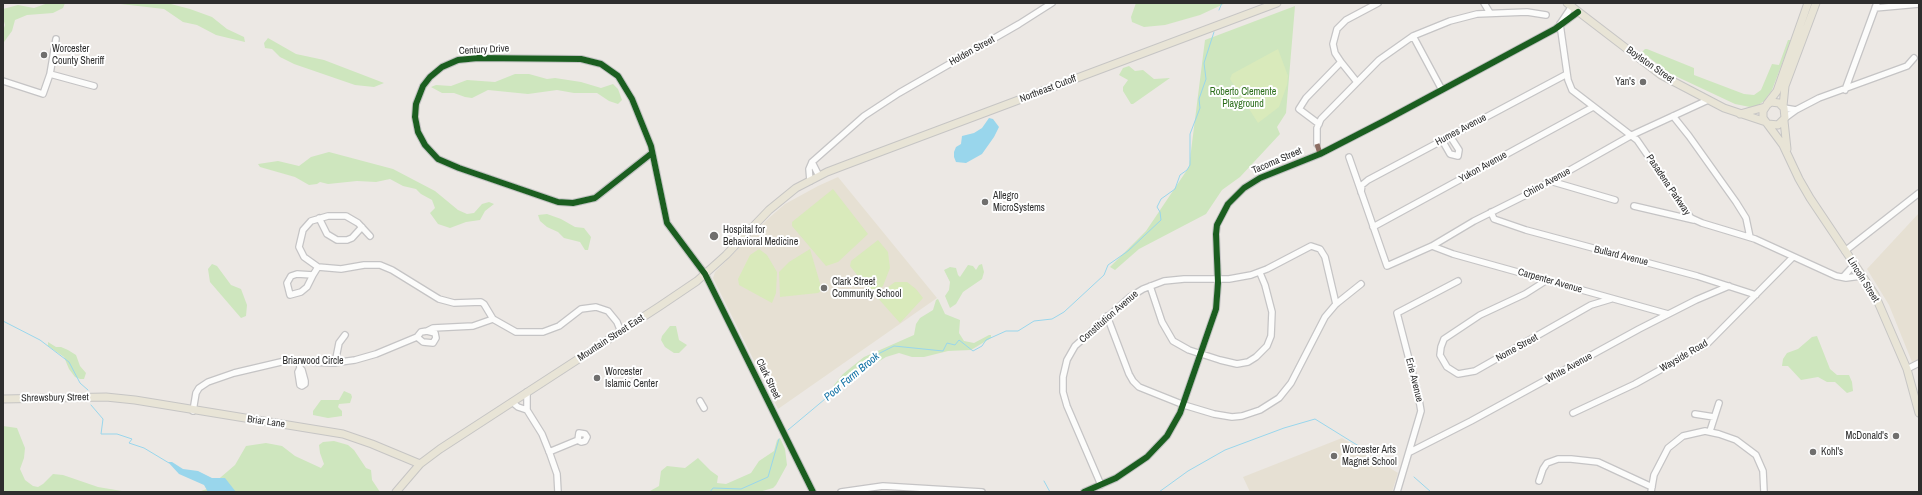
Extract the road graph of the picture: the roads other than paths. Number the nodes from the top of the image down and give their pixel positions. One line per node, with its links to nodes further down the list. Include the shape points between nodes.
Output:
1 (1052, 3): 44 (street, Holden Street, via 891,98 864,116)
2 (1277, 3): 45 (main road, Northeast Cutoff)
3 (1378, 3): 19 (street, via 1346,20 1337,29 1333,44)
4 (1484, 3): 11 (street)
5 (1808, 3): 13 (main road)
6 (1816, 3): 13 (main road)
7 (1919, 4): 9 (street)
8 (1570, 5): 10 (main road, Boylston Street); 14 (street, Tacoma Street)
9 (1876, 5): 26 (street)
10 (1578, 12): 14 (street, Tacoma Street); 27 (main road, Boylston Street, via 1661,75)
11 (1490, 13): 12 (street, via 1527,12); 15 (street, via 1462,17)
12 (1546, 15)
13 (1806, 19): 16 (main road)
14 (1560, 24): 21 (street, Pasadena Parkway); 25 (street, Tacoma Street)
15 (1413, 36): 23 (street, via 1379,60); 25 (street)
16 (1800, 38): 28 (main road, via 1777,91); 30 (main road, via 1785,86)
17 (56, 39): 20 (street)
18 (1914, 58): 26 (street, via 1907,66)
19 (1341, 62): 23 (street); 36 (street, via 1306,98 1299,109)
20 (50, 74): 22 (street, via 43,94); 24 (street)
21 (1568, 74): 29 (street, Pasadena Parkway, via 1572,90); 38 (street, Humes Avenue)
22 (3, 81)
23 (1358, 82): 36 (street)
24 (94, 86)
25 (1442, 90): 69 (street, Tacoma Street, via 1320,154 1271,172 1244,188 1228,204 1217,224)
26 (1845, 90): 31 (street, via 1819,98)
27 (1708, 100): 32 (main road, Boylston Street); 33 (street, Chino Avenue)
28 (1766, 106): 30 (main road, via 1774,102); 32 (main road); 35 (main road, via 1762,116)
29 (1593, 107): 37 (street, Pasadena Parkway); 56 (street, Yukon Avenue)
30 (1783, 107): 31 (street); 34 (main road)
31 (1796, 110): 34 (street)
32 (1739, 114): 35 (main road, Boylston Street)
33 (1673, 116): 37 (street, Chino Avenue); 58 (street, via 1736,202 1746,218)
34 (1784, 119): 35 (main road, via 1778,125); 43 (main road, Lincoln Street)
35 (1767, 123): 43 (main road, Lincoln Street)
36 (1318, 124): 40 (street)
37 (1632, 135): 47 (street, Chino Avenue); 54 (street, Pasadena Parkway, via 1643,147 1686,212)
38 (1450, 136): 39 (street, Humes Avenue); 39 (street, via 1459,150 1458,156 1450,154)
39 (1442, 140): 48 (street, Humes Avenue, via 1364,183)
40 (1317, 144)
41 (652, 153): 41 (street, Century Drive, via 594,198 573,203 558,202 438,159 425,145 418,132 416,104 423,86 430,78 442,67 458,60 591,60 612,70 626,86); 65 (street, Century Drive, via 667,223)
42 (1349, 157): 48 (street)
43 (1788, 157): 60 (main road, Lincoln Street, via 1810,198)
44 (812, 162): 45 (street); 46 (street, via 809,169)
45 (819, 176): 46 (main road, Mountain Street East)
46 (810, 181): 65 (main road, Mountain Street East, via 778,202)
47 (1550, 181): 50 (street); 52 (street, Chino Avenue)
48 (1361, 192): 56 (street)
49 (1919, 193): 60 (street)
50 (1615, 200)
51 (1634, 206): 54 (street)
52 (1491, 212): 59 (street, Chino Avenue); 74 (street, Bullard Avenue, via 1494,220 1519,228)
53 (319, 218): 55 (street, via 346,216); 55 (street, via 327,234 337,240 352,238); 63 (street, via 311,221 303,230 299,246 304,257)
54 (1695, 220): 58 (street, Pasadena Parkway)
55 (362, 227): 57 (street)
56 (1373, 227): 59 (street, Chino Avenue, via 1387,266)
57 (370, 236)
58 (1750, 237): 61 (street, Pasadena Parkway)
59 (1432, 246): 70 (street, Carpenter Avenue)
60 (1845, 251): 62 (main road, Lincoln Street)
61 (1793, 257): 68 (street, Pasadena Parkway); 75 (street, Wayside Road)
62 (1854, 265): 67 (main road, Lincoln Street); 68 (street)
63 (318, 267): 66 (street); 80 (street, via 341,269 380,265 438,299 454,303 481,302)
64 (1260, 273): 69 (street, Constitution Avenue, via 1235,278); 77 (street, Constitution Avenue, via 1305,248 1318,247 1325,257); 85 (street, via 1272,312 1272,332 1267,346 1251,361 1237,364)
65 (705, 274): 82 (main road, Mountain Street East); 115 (street, Clark Street)
66 (313, 275): 66 (street, via 291,276 287,283 290,295 307,287)
67 (1861, 276): 68 (street, Pasadena Parkway); 90 (main road, Lincoln Street, via 1875,295)
68 (1843, 277)
69 (1218, 278): 73 (street, Constitution Avenue, via 1173,280); 85 (street, Tacoma Street, via 1216,309)
70 (1547, 280): 76 (street, Carpenter Avenue); 76 (street, Nome Street, via 1525,294 1480,315 1443,341 1440,355 1447,368 1454,373 1467,374 1591,305)
71 (1458, 281): 108 (street, Erie Avenue, via 1397,313 1421,408)
72 (1361, 284): 77 (street)
73 (1150, 286): 79 (street, Constitution Avenue, via 1130,297); 85 (street, via 1169,336 1184,348)
74 (1729, 286): 75 (street, Bullard Avenue); 78 (street, White Avenue)
75 (1756, 295): 102 (street, Wayside Road, via 1703,346 1635,384)
76 (1611, 299): 78 (street, Carpenter Avenue)
77 (1336, 304): 97 (street, via 1322,322 1291,383 1274,402 1260,410 1232,417)
78 (1668, 314): 108 (street, White Avenue)
79 (1107, 316): 97 (street, via 1133,382 1143,390); 111 (street, Constitution Avenue, via 1072,351 1065,364 1062,384 1067,406)
80 (493, 319): 81 (street, via 473,326 436,327); 82 (street, via 516,332 544,332 559,326 581,309 596,307 608,311)
81 (427, 331): 84 (street, Briarwood Circle, via 421,332); 84 (street, via 436,333 435,342 425,342)
82 (621, 332): 91 (main road, Mountain Street East)
83 (346, 335): 87 (street, via 339,343)
84 (417, 337): 87 (street, Briarwood Circle, via 376,354)
85 (1201, 354): 97 (street, Tacoma Street)
86 (299, 361): 87 (street, Briarwood Circle); 89 (street); 100 (street, Briarwood Circle, via 270,363 208,382 197,391)
87 (334, 362)
88 (1919, 363): 90 (street)
89 (300, 368)
90 (1907, 369): 101 (main road, Lincoln Street)
91 (527, 392): 95 (main road, Mountain Street East); 99 (street)
92 (106, 398): 93 (main road, Shrewsbury Street); 100 (main road, Briar Lane, via 135,400)
93 (3, 399)
94 (700, 401): 98 (street)
95 (512, 402): 99 (street); 109 (main road, Mountain Street East)
96 (1719, 403): 104 (street)
97 (1184, 405): 111 (street, Tacoma Street, via 1167,436 1152,453 1135,467)
98 (704, 408)
99 (527, 410): 107 (street, via 542,434)
100 (193, 411): 109 (main road, Briar Lane, via 343,434)
101 (1919, 412)
102 (1573, 413)
103 (1695, 414): 104 (street)
104 (1714, 417): 105 (street)
105 (1710, 431): 112 (street, via 1693,433 1671,444 1658,464); 120 (street, via 1736,440 1756,455 1763,471)
106 (578, 440): 107 (street)
107 (549, 452): 114 (street, via 557,474)
108 (1410, 452): 119 (street, Erie Avenue)
109 (420, 464): 113 (main road, Mountain Street East)
110 (1539, 481): 112 (street, via 1547,463 1571,459 1598,462)
111 (1101, 485): 118 (street, Tacoma Street)
112 (1652, 489)
113 (396, 492)
114 (558, 492)
115 (813, 492)
116 (841, 492): 117 (street, via 882,486)
117 (982, 492)
118 (1084, 492)
119 (1397, 492)
120 (1764, 492)

